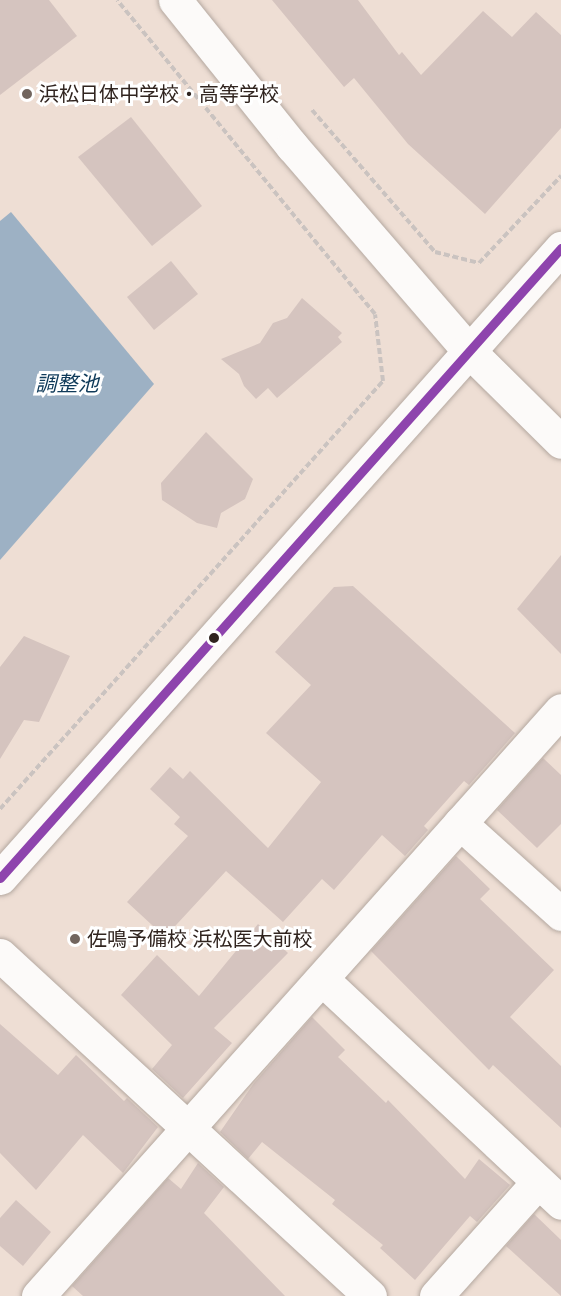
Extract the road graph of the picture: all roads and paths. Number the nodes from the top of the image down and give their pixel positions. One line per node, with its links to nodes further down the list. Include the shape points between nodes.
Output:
1 (117, 0): 9 (path, via 375,314 383,381)
2 (175, 0): 6 (street, via 292,146)
3 (310, 108): 4 (path, via 435,252 479,263)
4 (561, 176)
5 (561, 248): 6 (street)
6 (467, 349): 7 (street); 11 (street)
7 (561, 442)
8 (561, 710): 10 (street)
9 (0, 809)
10 (460, 823): 12 (street); 14 (street)
11 (0, 878)
12 (561, 914)
13 (0, 955): 15 (street)
14 (323, 980): 15 (street); 16 (street)
15 (186, 1130): 17 (street); 18 (street)
16 (549, 1193): 19 (street)
17 (38, 1296)
18 (370, 1296)
19 (436, 1296)

